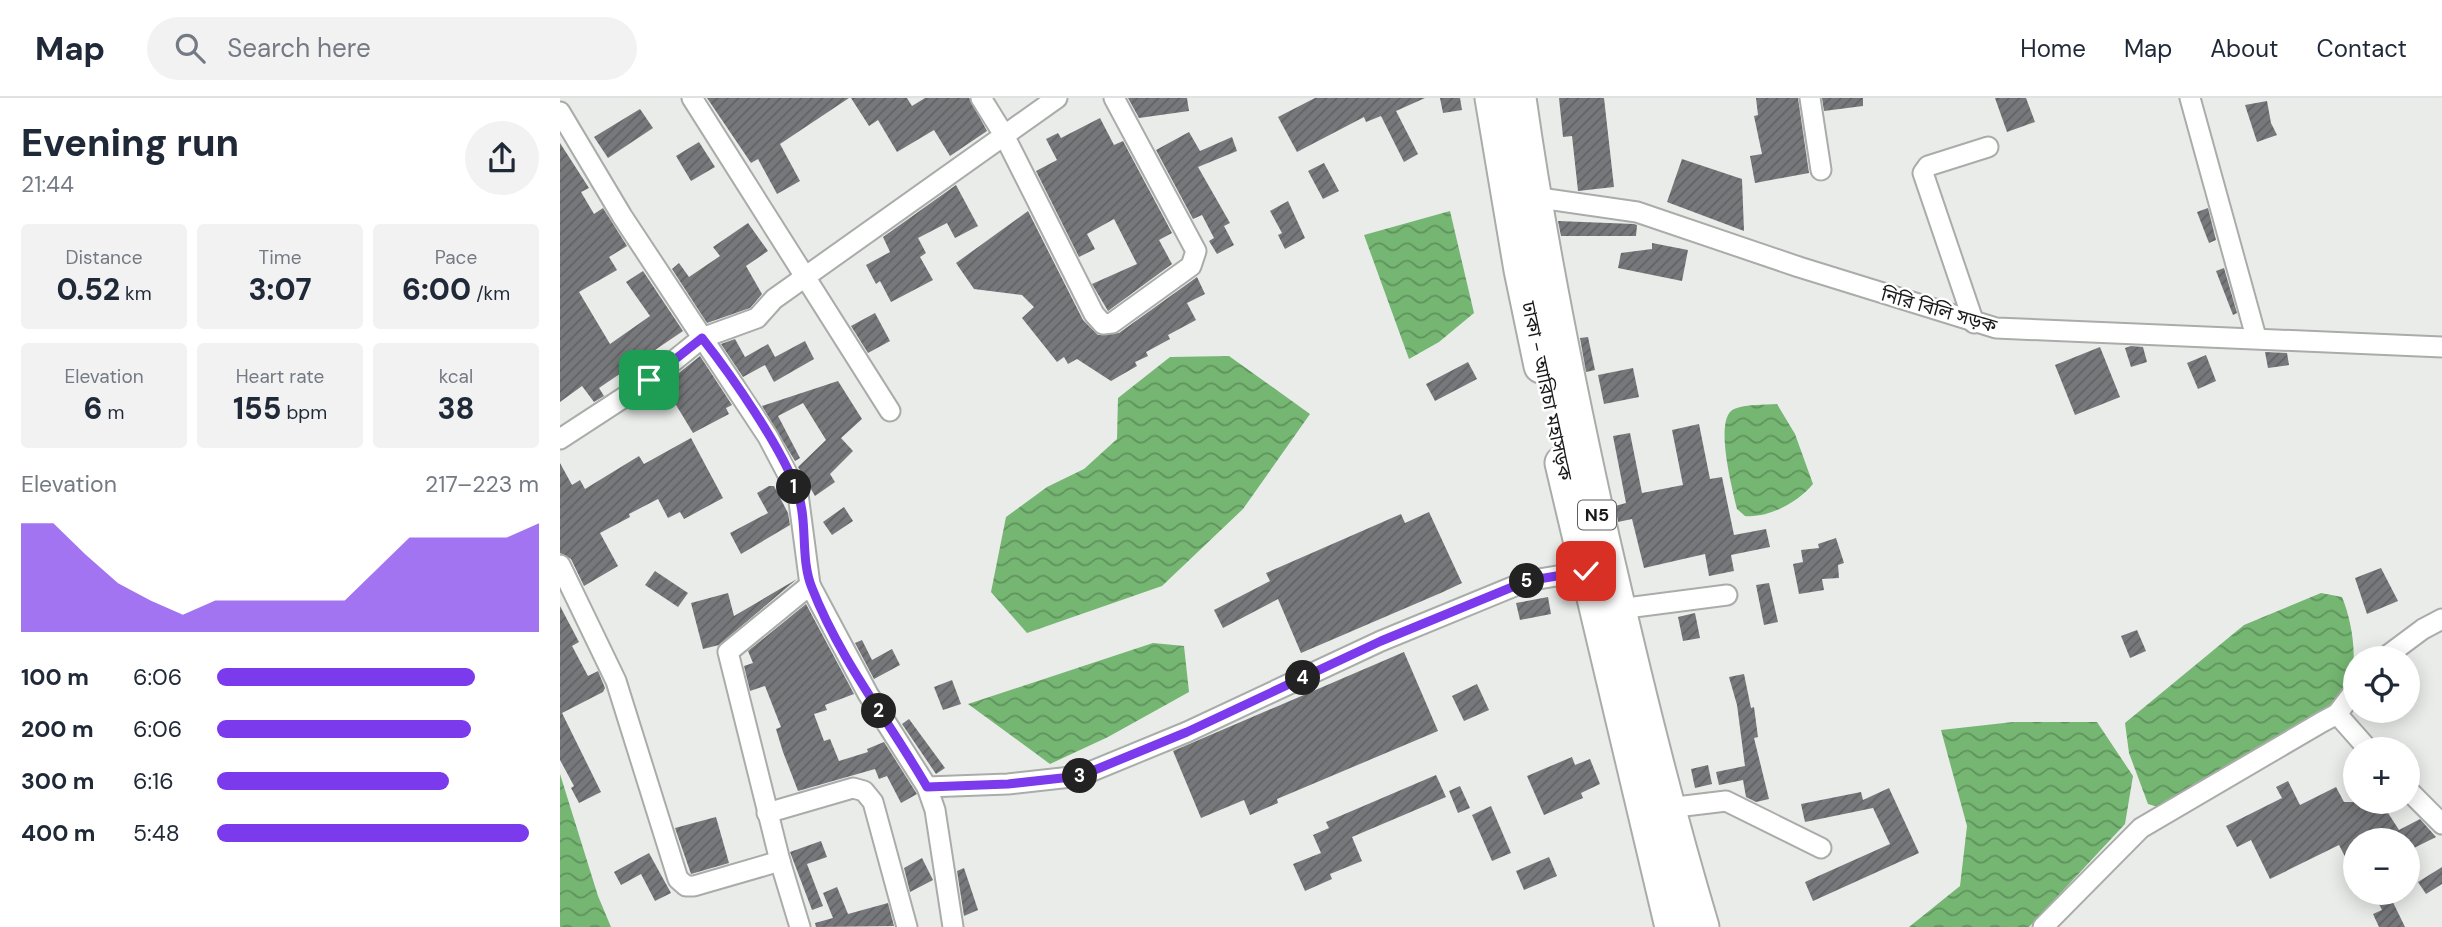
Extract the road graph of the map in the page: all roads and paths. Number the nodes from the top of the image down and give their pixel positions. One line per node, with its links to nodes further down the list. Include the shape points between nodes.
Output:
1 (692, 98): 14 (street)
2 (981, 98): 10 (street)
3 (1058, 98): 10 (street)
4 (1114, 98): 10 (street, via 1196,251 1191,266 1112,323 1103,324 1094,314)
5 (1492, 98): 22 (highway, ঢাকা - আরিচা মহাসড়ক / N5, via 1521,271)
6 (1519, 98): 13 (highway, N5)
7 (1810, 98): 12 (street)
8 (2190, 98): 16 (street)
9 (560, 112): 17 (street)
10 (1004, 135): 14 (street)
11 (1988, 147): 15 (street, via 1928,166 1923,173)
12 (1821, 170)
13 (1533, 197): 15 (street, নিরি বিলি সড়ক, via 1637,212); 25 (highway, N5, via 1568,384)
14 (805, 277): 17 (street, via 757,318); 19 (street)
15 (1974, 323): 16 (street, নিরি বিলি সড়ক, via 2024,331)
16 (2256, 337): 18 (street, নিরি বিলি সড়ক)
17 (702, 338): 20 (street, via 649,380); 23 (street, via 768,437 798,494)
18 (2442, 347)
19 (890, 411)
20 (560, 439)
21 (560, 565): 37 (street, via 616,681 678,879 694,886)
22 (1586, 571): 31 (street, via 1514,586 1080,776); 41 (highway, ঢাকা - আরিচা মহাসড়ক / N5)
23 (810, 585): 31 (street, via 868,694); 34 (street, via 728,652)
24 (1727, 595): 25 (street)
25 (1619, 609): 33 (highway, N5)
26 (2442, 620): 27 (street)
27 (2400, 646)
28 (2343, 705): 29 (street)
29 (2337, 713): 30 (street); 43 (street, via 2141,828)
30 (2358, 737)
31 (927, 787): 40 (street, via 935,810)
32 (2420, 802): 35 (street)
33 (1668, 808): 36 (street, via 1726,801); 42 (highway, N5)
34 (767, 813): 37 (street); 39 (street, via 853,788 864,791 873,802)
35 (2442, 824)
36 (1821, 848)
37 (780, 861): 38 (street)
38 (800, 927)
39 (907, 927)
40 (953, 927)
41 (1672, 927)
42 (1702, 927)
43 (2043, 927)

